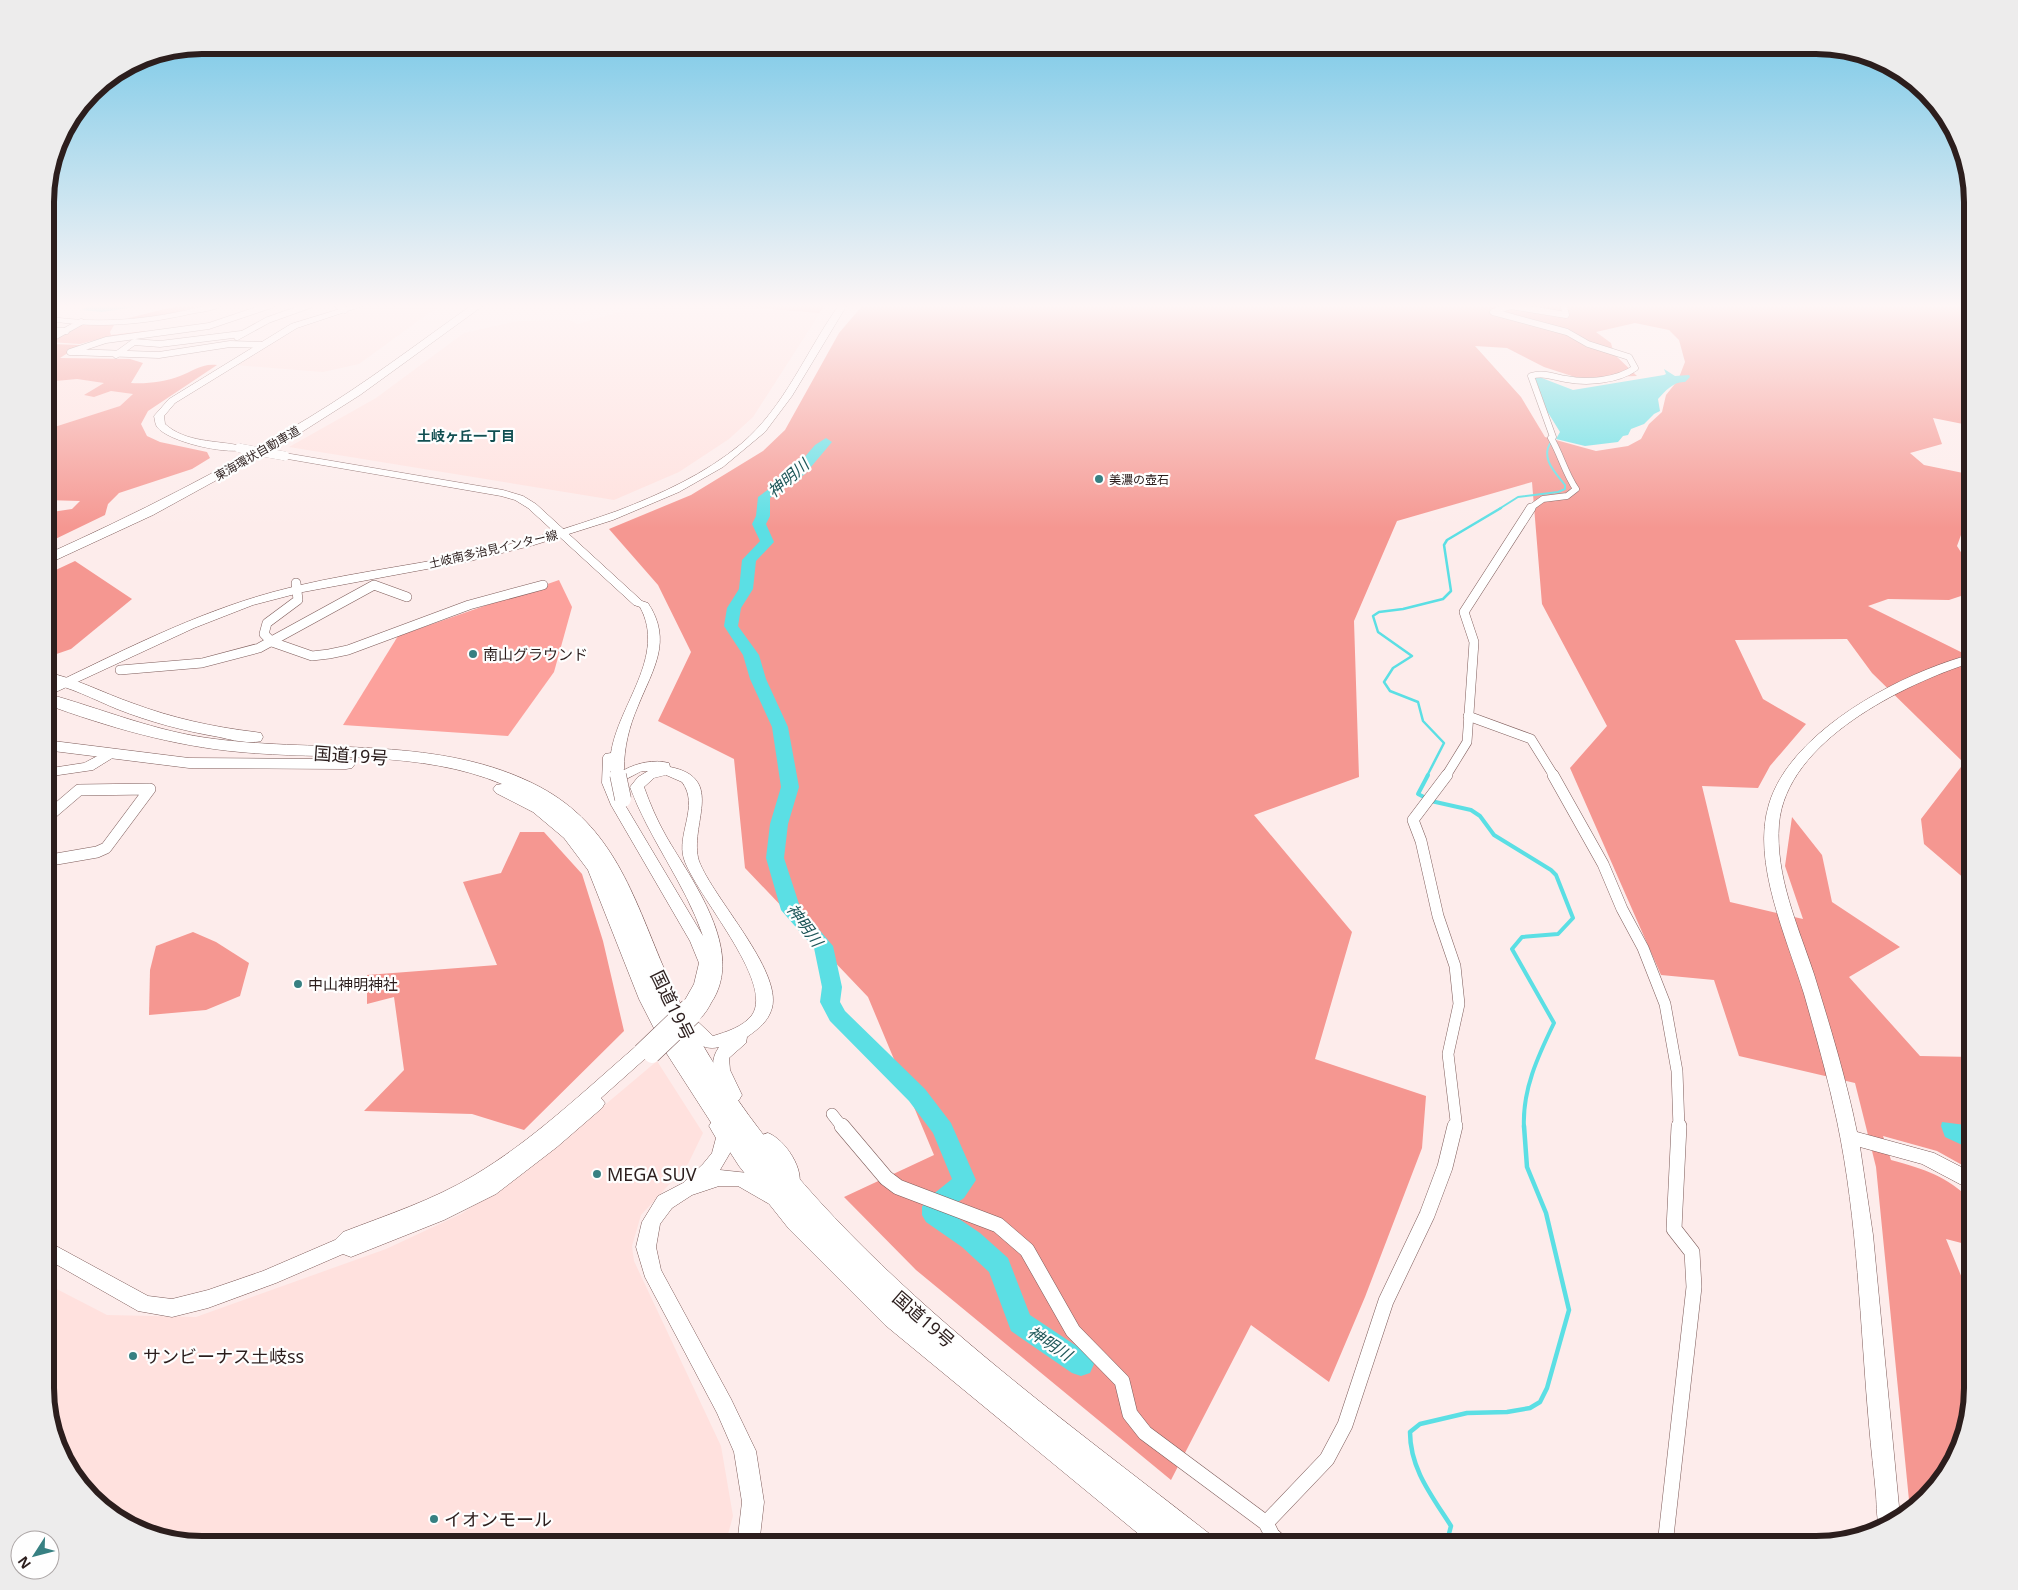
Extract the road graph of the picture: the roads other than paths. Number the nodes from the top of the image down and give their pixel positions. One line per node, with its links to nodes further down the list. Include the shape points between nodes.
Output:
1 (207, 379): 9 (street, bridge, via 172,401 159,416 160,425 169,433 503,493 532,506)
2 (363, 379): 10 (highway, 東海環状自動車道, via 270,439 186,485)
3 (377, 379): 11 (highway, 東海環状自動車道, via 275,443 184,493)
4 (788, 379): 9 (main road, 土岐南多治見インター線, via 770,409 745,438 704,468 666,488)
5 (797, 379): 9 (main road, 土岐南多治見インター線, via 775,414 746,445 719,464 676,489 616,515)
6 (1532, 379): 22 (street, via 1551,438 1576,489 1572,494 1543,499 1526,510 1464,612 1474,642)
7 (1572, 379): 8 (street)
8 (1598, 379)
9 (558, 531): 13 (main road, 土岐南多治見インター線, via 467,557); 15 (street)
10 (54, 550)
11 (54, 557)
12 (543, 585): 16 (street, via 469,605 348,650 312,656)
13 (297, 586): 16 (street, via 298,600 274,617 264,629); 19 (main road, 土岐南多治見インター線, via 186,626)
14 (407, 597): 16 (street, via 374,585)
15 (638, 603): 29 (street, via 644,605 653,621 655,649 626,720 617,754); 34 (street, via 646,622 646,655 615,735 609,783 618,805 698,941 707,963)
16 (272, 642): 18 (street, via 202,663)
17 (1964, 662): 37 (street, via 1912,682 1831,730 1793,768 1775,804 1772,828 1774,862 1783,904 1830,1054)
18 (120, 670)
19 (58, 679): 27 (highway, via 174,722 236,735 455,759)
20 (54, 700): 27 (highway, 国道19号, via 145,732 197,743 414,759)
21 (54, 701): 26 (highway, 国道19号, via 136,738 186,749)
22 (1468, 716): 44 (street, via 1467,742 1414,820 1438,916 1455,966 1459,1004 1448,1054 1456,1121 1445,1167 1427,1215 1386,1301 1345,1424 1327,1459); 49 (street, via 1531,739 1536,744 1603,864 1622,909 1644,948 1665,1004 1677,1071 1679,1124 1674,1228 1692,1252 1694,1287)
23 (54, 741): 25 (street, via 102,749 110,751)
24 (54, 745): 25 (highway)
25 (109, 754): 26 (highway, via 214,764); 28 (street, via 88,767)
26 (379, 763): 35 (highway, 国道19号, via 429,768 491,784 538,808 570,834 597,869 650,999)
27 (487, 771): 32 (highway, 国道19号, via 553,802 586,830 618,876)
28 (54, 773)
29 (620, 773): 33 (street, bridge, via 623,798); 39 (street, via 640,767 672,766 687,772 700,785 702,800 694,841 696,856 766,974 773,996 770,1011 762,1025 724,1049 720,1059 723,1074 749,1117 789,1165)
30 (54, 811): 31 (street, via 79,790 150,789 106,848)
31 (54, 859)
32 (629, 906): 33 (street, via 638,914 680,1007 694,1030 710,1042 751,1027 766,1007 761,977 694,869 689,855 689,836 697,802 693,786 681,774 672,771 654,773 643,778 636,787 642,808 697,904); 39 (highway, 国道19号, via 666,994 695,1050 727,1103)
33 (714, 953): 34 (street, via 716,968 712,990)
34 (691, 1011): 42 (street, bridge, via 551,1142 490,1189 360,1246 351,1249 342,1246 208,1299 172,1308 145,1305)
35 (676, 1048): 40 (street, via 675,1057 725,1137 717,1164); 41 (highway, 国道19号, via 710,1104)
36 (832, 1114): 44 (street, via 886,1178 898,1187 998,1224 1026,1250 1073,1332 1122,1381 1130,1414 1145,1433)
37 (1849, 1137): 38 (street, via 1911,1151 1935,1160); 43 (street, via 1862,1218)
38 (1964, 1178)
39 (791, 1186): 47 (highway, 国道19号, via 900,1300 1049,1426)
40 (685, 1190): 41 (street, via 719,1178 741,1178); 45 (street, via 665,1202 651,1222 646,1247 652,1272 724,1406 744,1451 754,1502)
41 (787, 1210): 46 (highway, 国道19号, via 894,1317)
42 (54, 1253)
43 (1889, 1516)
44 (1266, 1523): 48 (street)
45 (749, 1536)
46 (1164, 1536)
47 (1190, 1536)
48 (1273, 1536)
49 (1665, 1536)

